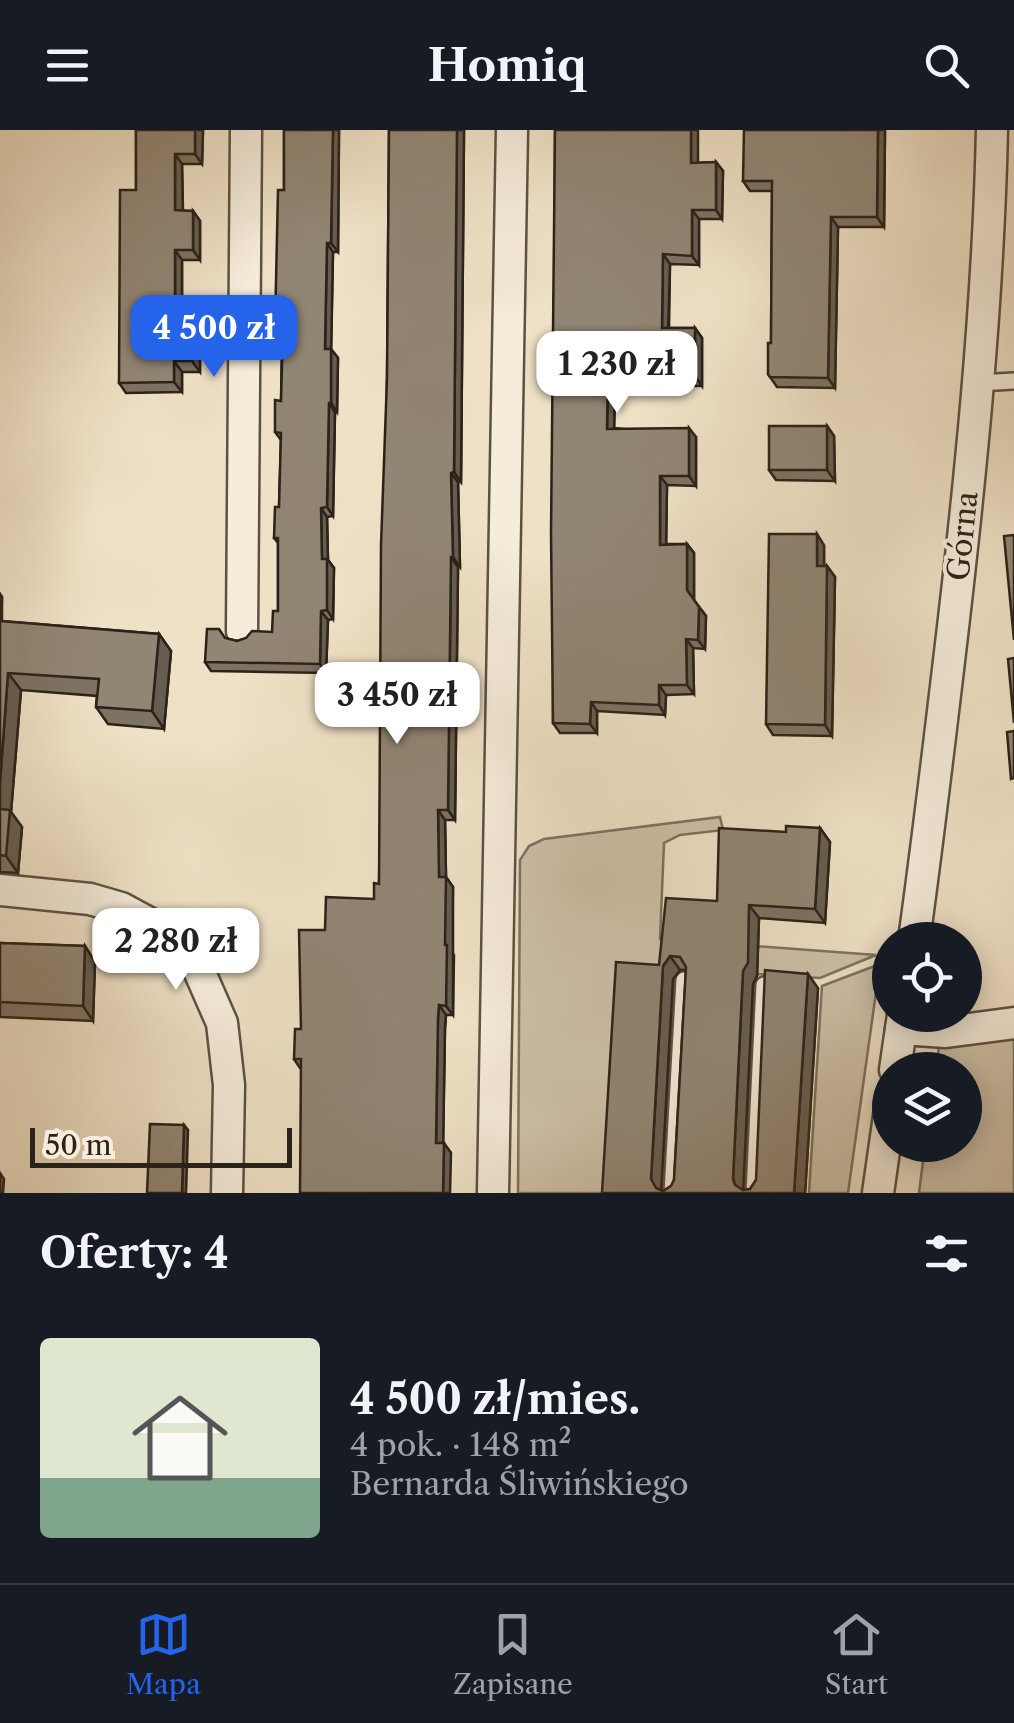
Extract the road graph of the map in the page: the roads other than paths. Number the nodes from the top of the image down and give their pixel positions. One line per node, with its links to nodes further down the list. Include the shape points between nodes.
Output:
1 (246, 130): 7 (street)
2 (512, 130): 16 (street)
3 (992, 130): 4 (street, Górna)
4 (1001, 244): 6 (street, Górna)
5 (1014, 381): 6 (lane)
6 (978, 384): 9 (street, Górna)
7 (242, 631)
8 (0, 890): 15 (street, via 120,908 158,928 198,966 222,1023 229,1085)
9 (916, 922)
10 (684, 980): 17 (lane)
11 (764, 985): 18 (lane)
12 (1014, 1022): 13 (street)
13 (982, 1027)
14 (882, 1162): 19 (street)
15 (227, 1193)
16 (493, 1193)
17 (672, 1193)
18 (754, 1193)
19 (878, 1193)

